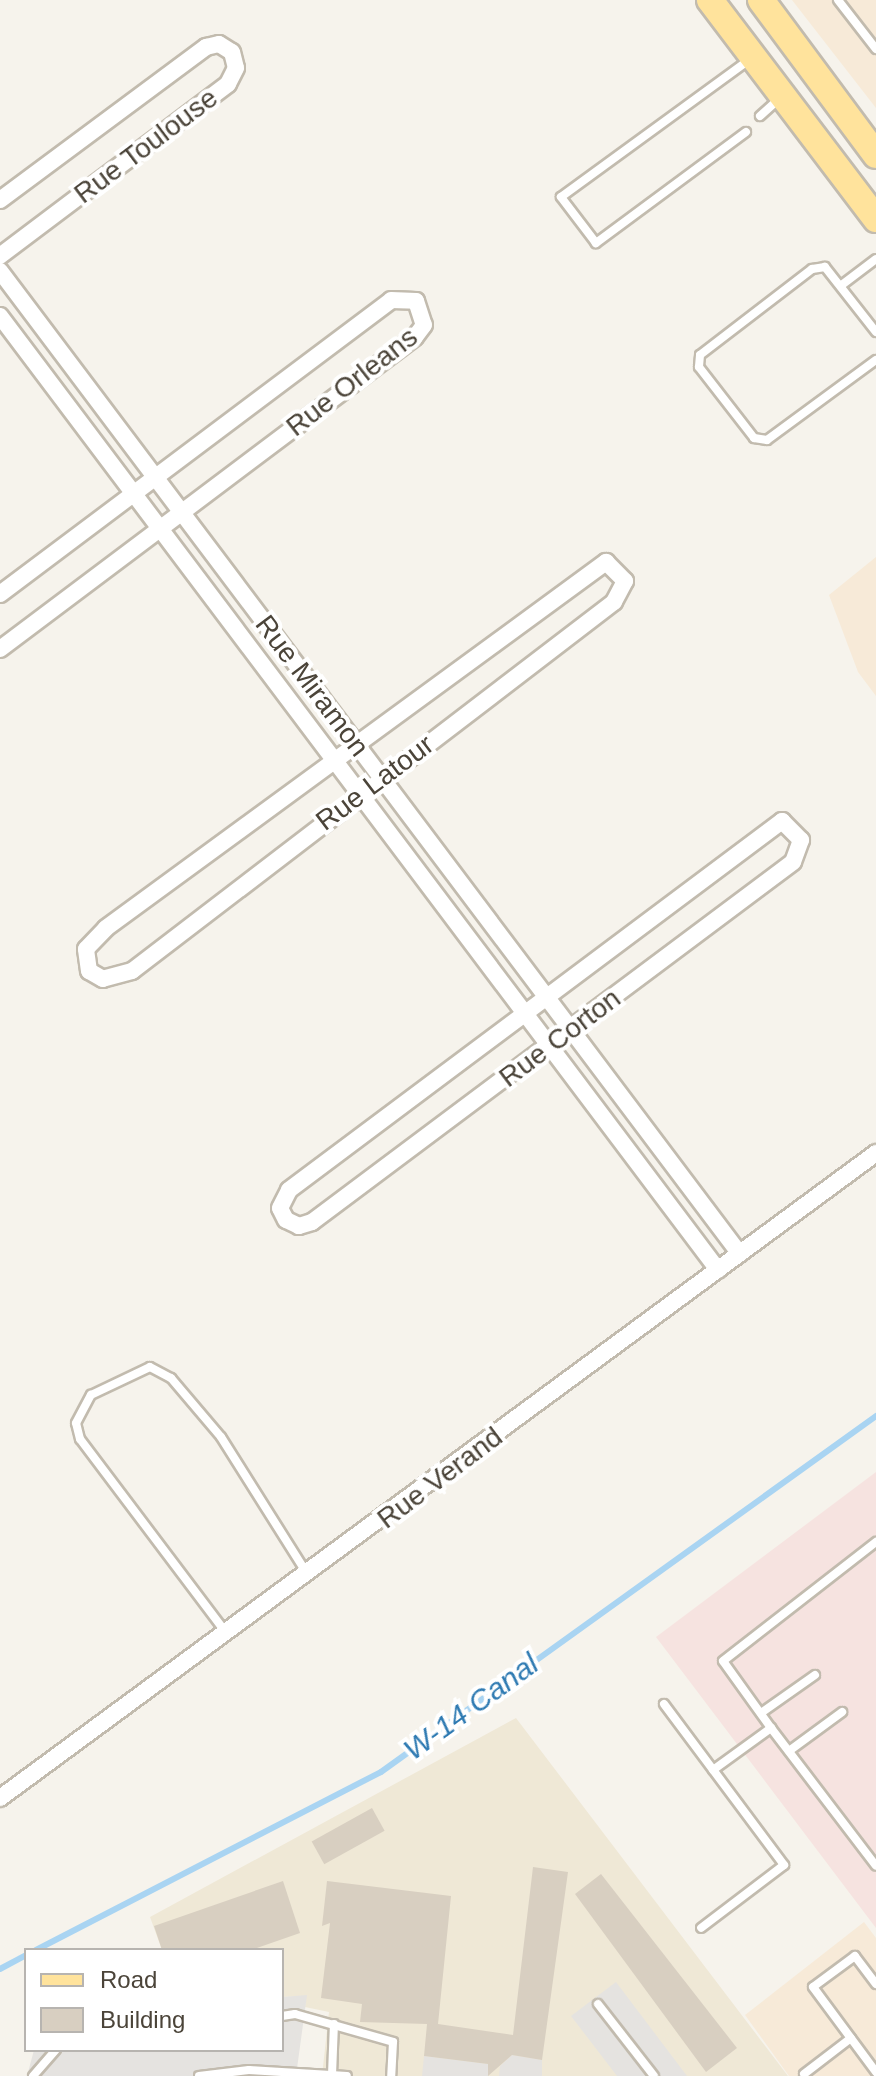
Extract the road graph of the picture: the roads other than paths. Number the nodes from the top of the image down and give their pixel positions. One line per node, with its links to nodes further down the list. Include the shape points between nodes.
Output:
1 (710, 0): 5 (main road)
2 (761, 0): 9 (main road)
3 (838, 0): 4 (lane)
4 (876, 49)
5 (753, 57): 6 (main road); 8 (lane, via 561,197 596,243)
6 (783, 96): 7 (lane); 10 (main road)
7 (760, 116)
8 (746, 132)
9 (876, 155): 10 (main road)
10 (843, 176): 12 (main road)
11 (0, 200): 13 (street, Rue Toulouse, via 206,47 219,44 232,52 236,68 228,84)
12 (876, 219)
13 (0, 256)
14 (876, 259): 16 (lane)
15 (0, 271): 20 (street, Rue Miramon)
16 (843, 284): 18 (lane); 19 (lane, via 825,267 812,269 700,355 699,367 754,438 767,440)
17 (0, 316): 21 (street, Rue Miramon)
18 (876, 332)
19 (876, 360)
20 (155, 477): 21 (street, Rue Orleans); 22 (street, Rue Miramon); 22 (street, Rue Orleans, via 391,300 416,301 424,325 415,337)
21 (134, 494): 23 (street, Rue Miramon); 24 (street, Rue Orleans)
22 (182, 513): 23 (street, Rue Orleans); 26 (street, Rue Miramon)
23 (161, 529): 25 (street, Rue Orleans); 27 (street, Rue Miramon)
24 (0, 594)
25 (0, 649)
26 (356, 744): 27 (street, Rue Latour); 28 (street, Rue Miramon); 28 (street, Rue Latour, via 593,565 606,562 618,568 625,581 614,602)
27 (334, 760): 29 (street, Rue Miramon); 29 (street, Rue Latour, via 106,928 86,949 83,959 89,971 103,979 132,971)
28 (381, 778): 29 (street, Rue Latour); 30 (street, Rue Miramon)
29 (360, 794): 31 (street, Rue Miramon)
30 (545, 994): 31 (street, Rue Corton); 32 (street, Rue Miramon); 32 (street, Rue Corton, via 771,825 782,821 794,830 802,851 793,862)
31 (523, 1011): 33 (street, Rue Miramon); 33 (street, Rue Corton, via 289,1190 280,1208 286,1220 299,1226 312,1222)
32 (571, 1030): 33 (street, Rue Corton); 35 (street, Rue Miramon)
33 (549, 1046): 36 (street, Rue Miramon)
34 (876, 1153): 35 (street, Rue Verand)
35 (740, 1254): 36 (street, Rue Verand)
36 (718, 1270): 38 (street, Rue Verand)
37 (876, 1542): 43 (lane, via 723,1661)
38 (309, 1576): 39 (street, Rue Verand); 39 (lane, via 221,1437 171,1378 150,1367 91,1395 76,1423 80,1439)
39 (228, 1634): 47 (street, Rue Verand)
40 (815, 1675): 43 (lane)
41 (664, 1704): 46 (lane)
42 (842, 1712): 45 (lane)
43 (761, 1713): 44 (lane)
44 (771, 1728): 45 (lane); 46 (lane)
45 (789, 1751): 48 (lane)
46 (713, 1770): 49 (lane, via 784,1865)
47 (0, 1798)
48 (876, 1866)
49 (701, 1928)
50 (876, 1984): 54 (lane, via 855,1956 813,1987)
51 (598, 2004): 63 (lane)
52 (284, 2016): 53 (lane)
53 (334, 2024): 57 (lane); 62 (lane, via 393,2042)
54 (851, 2038): 56 (lane); 58 (lane)
55 (54, 2052): 59 (lane)
56 (876, 2072)
57 (333, 2074): 60 (lane); 61 (lane)
58 (804, 2074)
59 (33, 2076)
60 (199, 2076)
61 (347, 2076)
62 (391, 2076)
63 (654, 2076)

